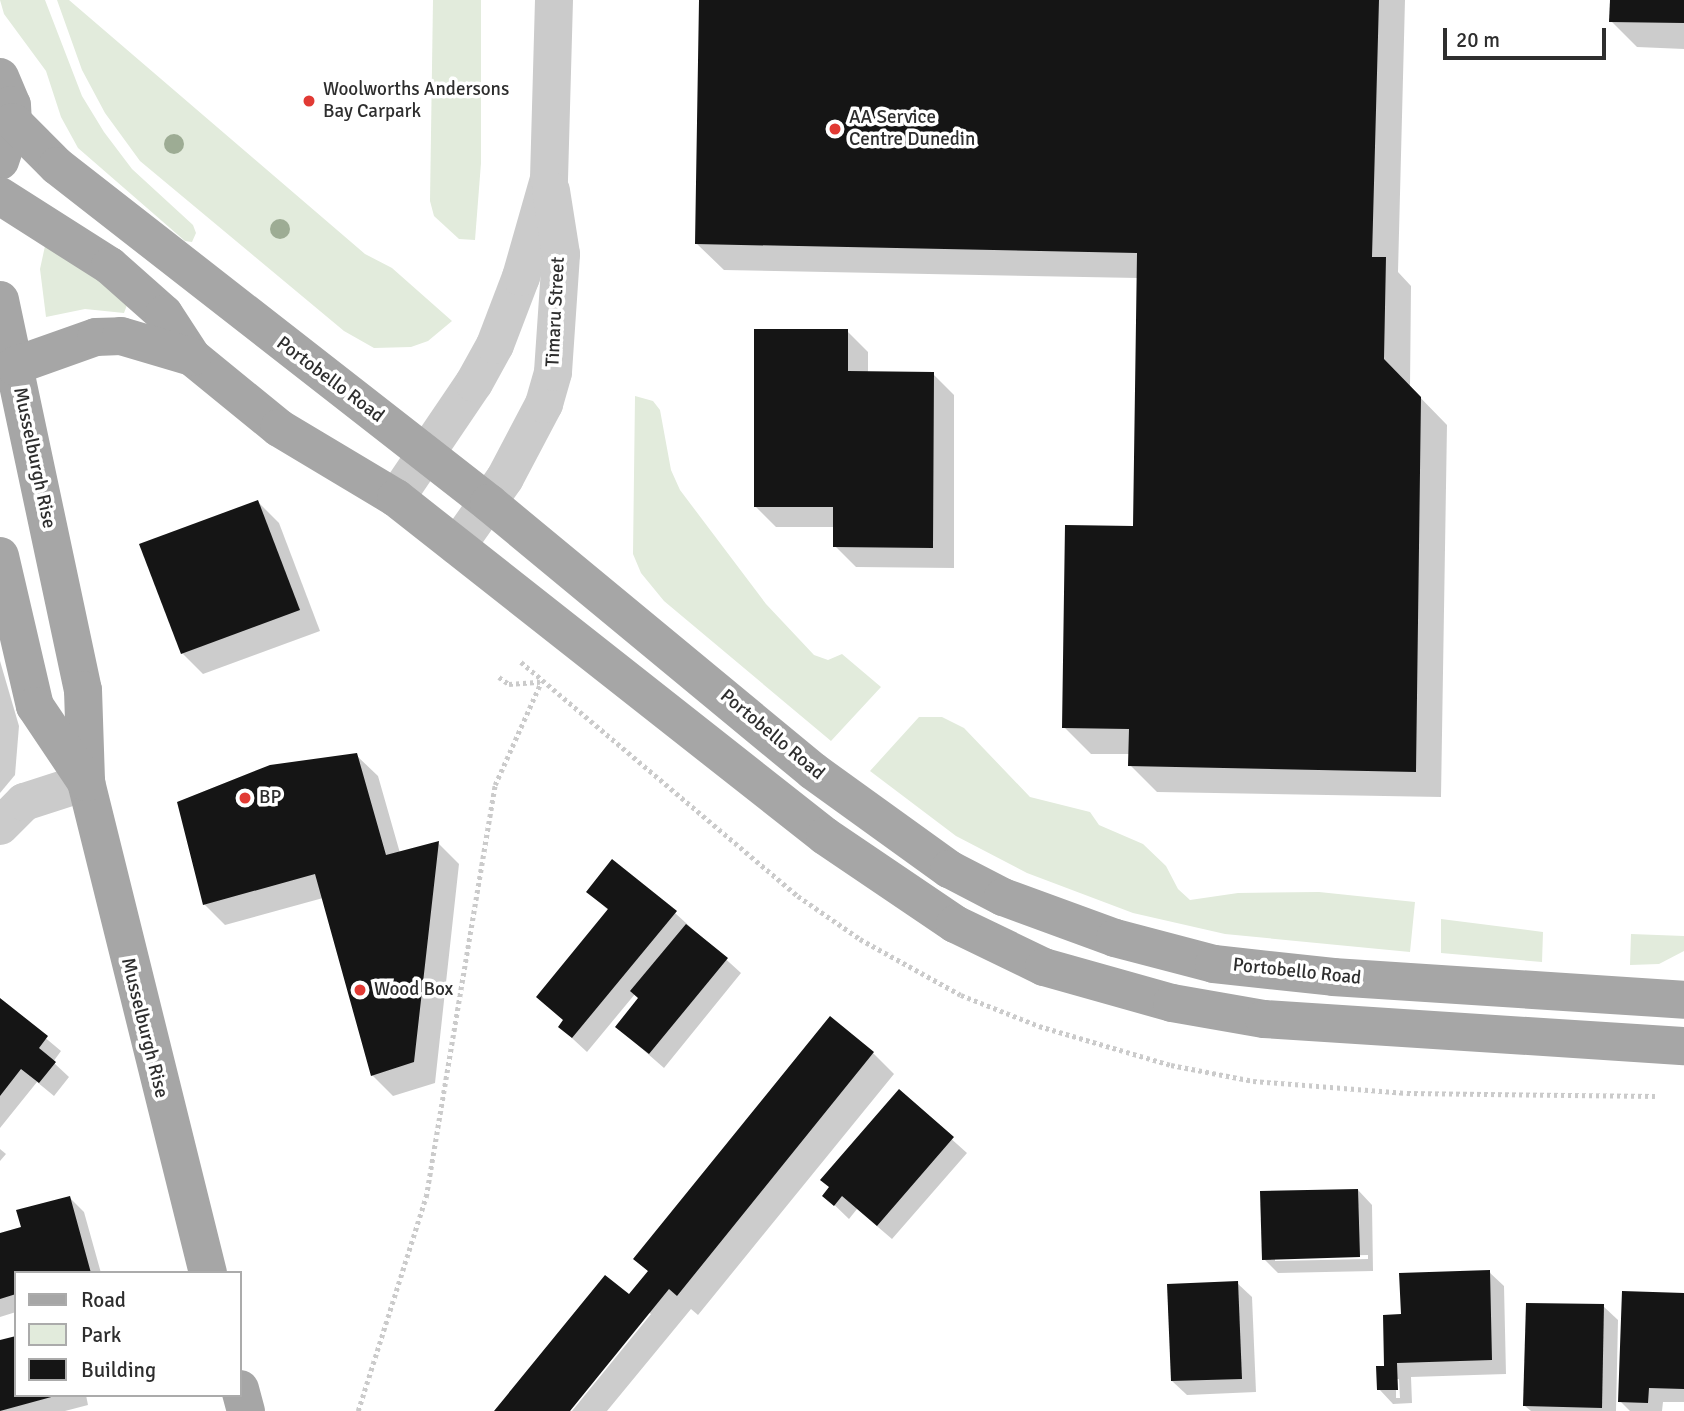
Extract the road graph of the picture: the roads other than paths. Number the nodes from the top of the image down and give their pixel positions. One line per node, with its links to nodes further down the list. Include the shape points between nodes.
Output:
1 (554, 0): 5 (street, Timaru Street)
2 (0, 77): 3 (main road, via 12,105)
3 (12, 122): 4 (main road); 10 (main road, Portobello Road, via 57,166)
4 (0, 162)
5 (548, 179): 10 (street, Timaru Street, via 521,277 495,345); 12 (street, Timaru Street, via 561,254 554,372 544,404)
6 (0, 196): 8 (main road, via 110,266 164,314)
7 (0, 300): 9 (main road, Musselburgh Rise)
8 (192, 357): 9 (main road, via 121,336 96,337); 11 (main road, via 279,428)
9 (14, 366): 15 (main road, Musselburgh Rise, via 83,690)
10 (427, 454): 11 (street, Timaru Street); 12 (main road, Portobello Road)
11 (396, 498): 13 (main road)
12 (489, 503): 13 (street, Timaru Street); 17 (main road, Portobello Road, via 813,771 949,869 1003,897 1115,939 1214,964 1333,977)
13 (457, 547): 18 (main road, via 825,836 956,924 1044,967 1172,1003 1264,1020)
14 (0, 556): 15 (main road, Musselburgh Rise, via 35,706)
15 (86, 782): 16 (street, via 24,802); 19 (main road, Musselburgh Rise)
16 (0, 826)
17 (1684, 1000)
18 (1684, 1046)
19 (208, 1271)

